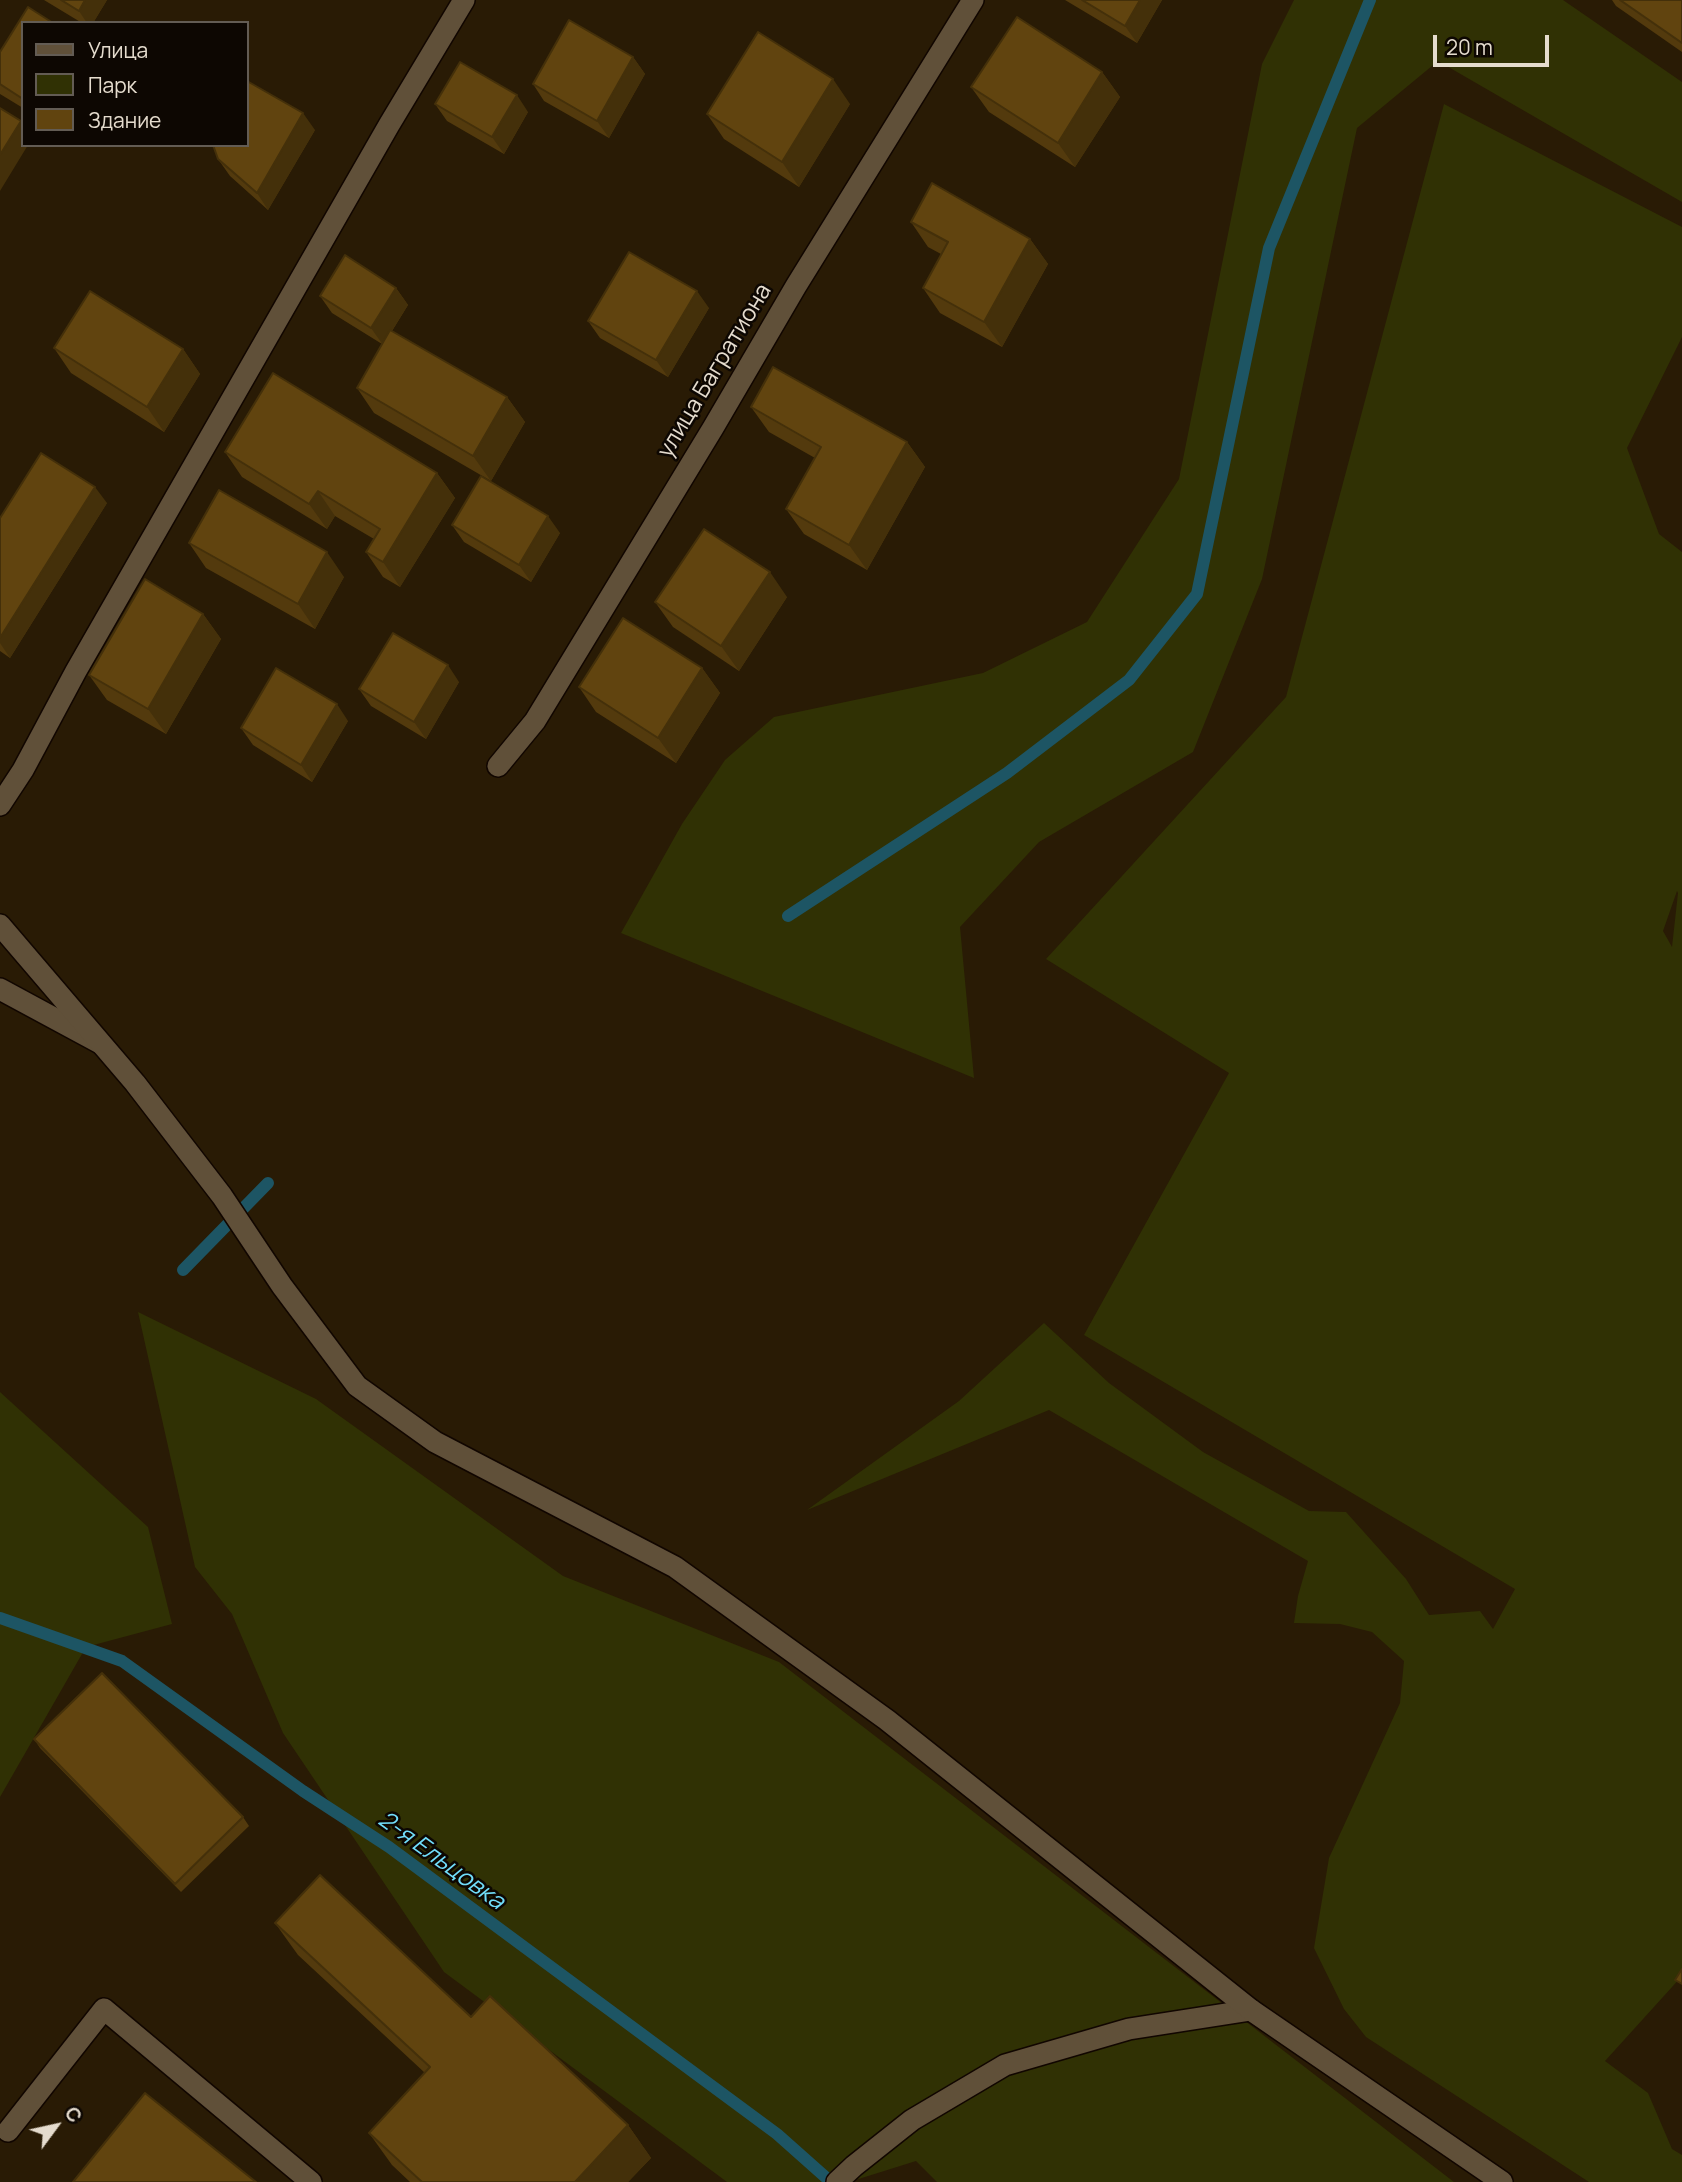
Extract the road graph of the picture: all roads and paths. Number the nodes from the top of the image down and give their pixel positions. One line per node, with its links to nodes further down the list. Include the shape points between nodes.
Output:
1 (464, 0): 4 (street)
2 (973, 0): 3 (street, улица Багратиона, via 534,721)
3 (498, 766)
4 (0, 805)
5 (0, 925): 7 (street)
6 (0, 989): 7 (street)
7 (104, 1045): 8 (street, via 222,1196 357,1386 435,1442 675,1567 887,1720)
8 (1251, 2010): 11 (street, via 1129,2029 1005,2065 912,2120); 12 (street)
9 (8, 2131): 10 (street, via 104,2009)
10 (311, 2182)
11 (837, 2182)
12 (1502, 2182)

